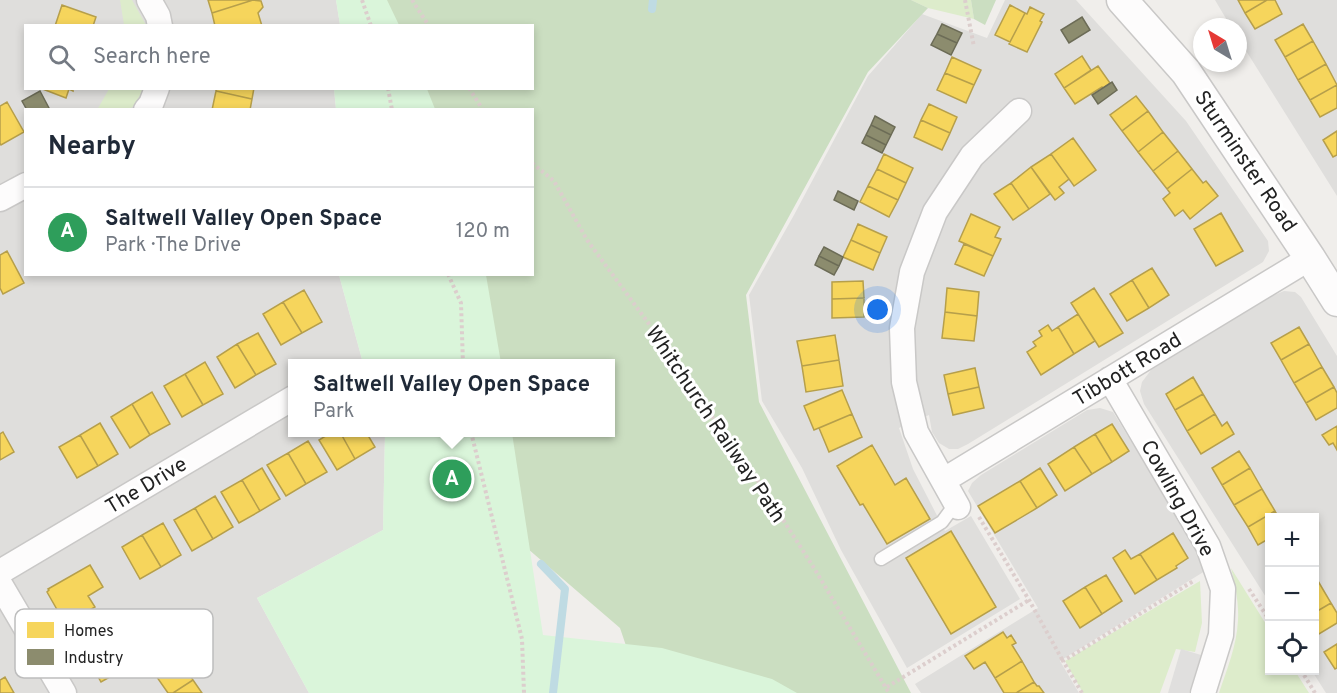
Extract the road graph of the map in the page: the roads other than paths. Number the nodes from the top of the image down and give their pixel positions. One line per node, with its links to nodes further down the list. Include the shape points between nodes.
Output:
1 (149, 0): 3 (street)
2 (1122, 0): 9 (street, Sturminster Road, via 1186,72)
3 (160, 24)
4 (156, 90): 5 (street)
5 (148, 108)
6 (1019, 111): 13 (street, via 972,156 935,212 912,272 902,328 904,382 916,432)
7 (24, 186): 8 (street)
8 (0, 199)
9 (1310, 258): 10 (street, Sturminster Road); 11 (street, Tibbott Road)
10 (1337, 301)
11 (1110, 380): 13 (street, Tibbott Road); 21 (street, Cowling Drive, via 1208,546 1223,589 1221,635)
12 (288, 401): 16 (street, The Drive)
13 (944, 480): 14 (street)
14 (957, 505): 15 (lane, via 942,522)
15 (881, 559)
16 (0, 572)
17 (0, 584): 18 (street)
18 (15, 610)
19 (55, 678): 20 (street)
20 (64, 693)
21 (1203, 693)

